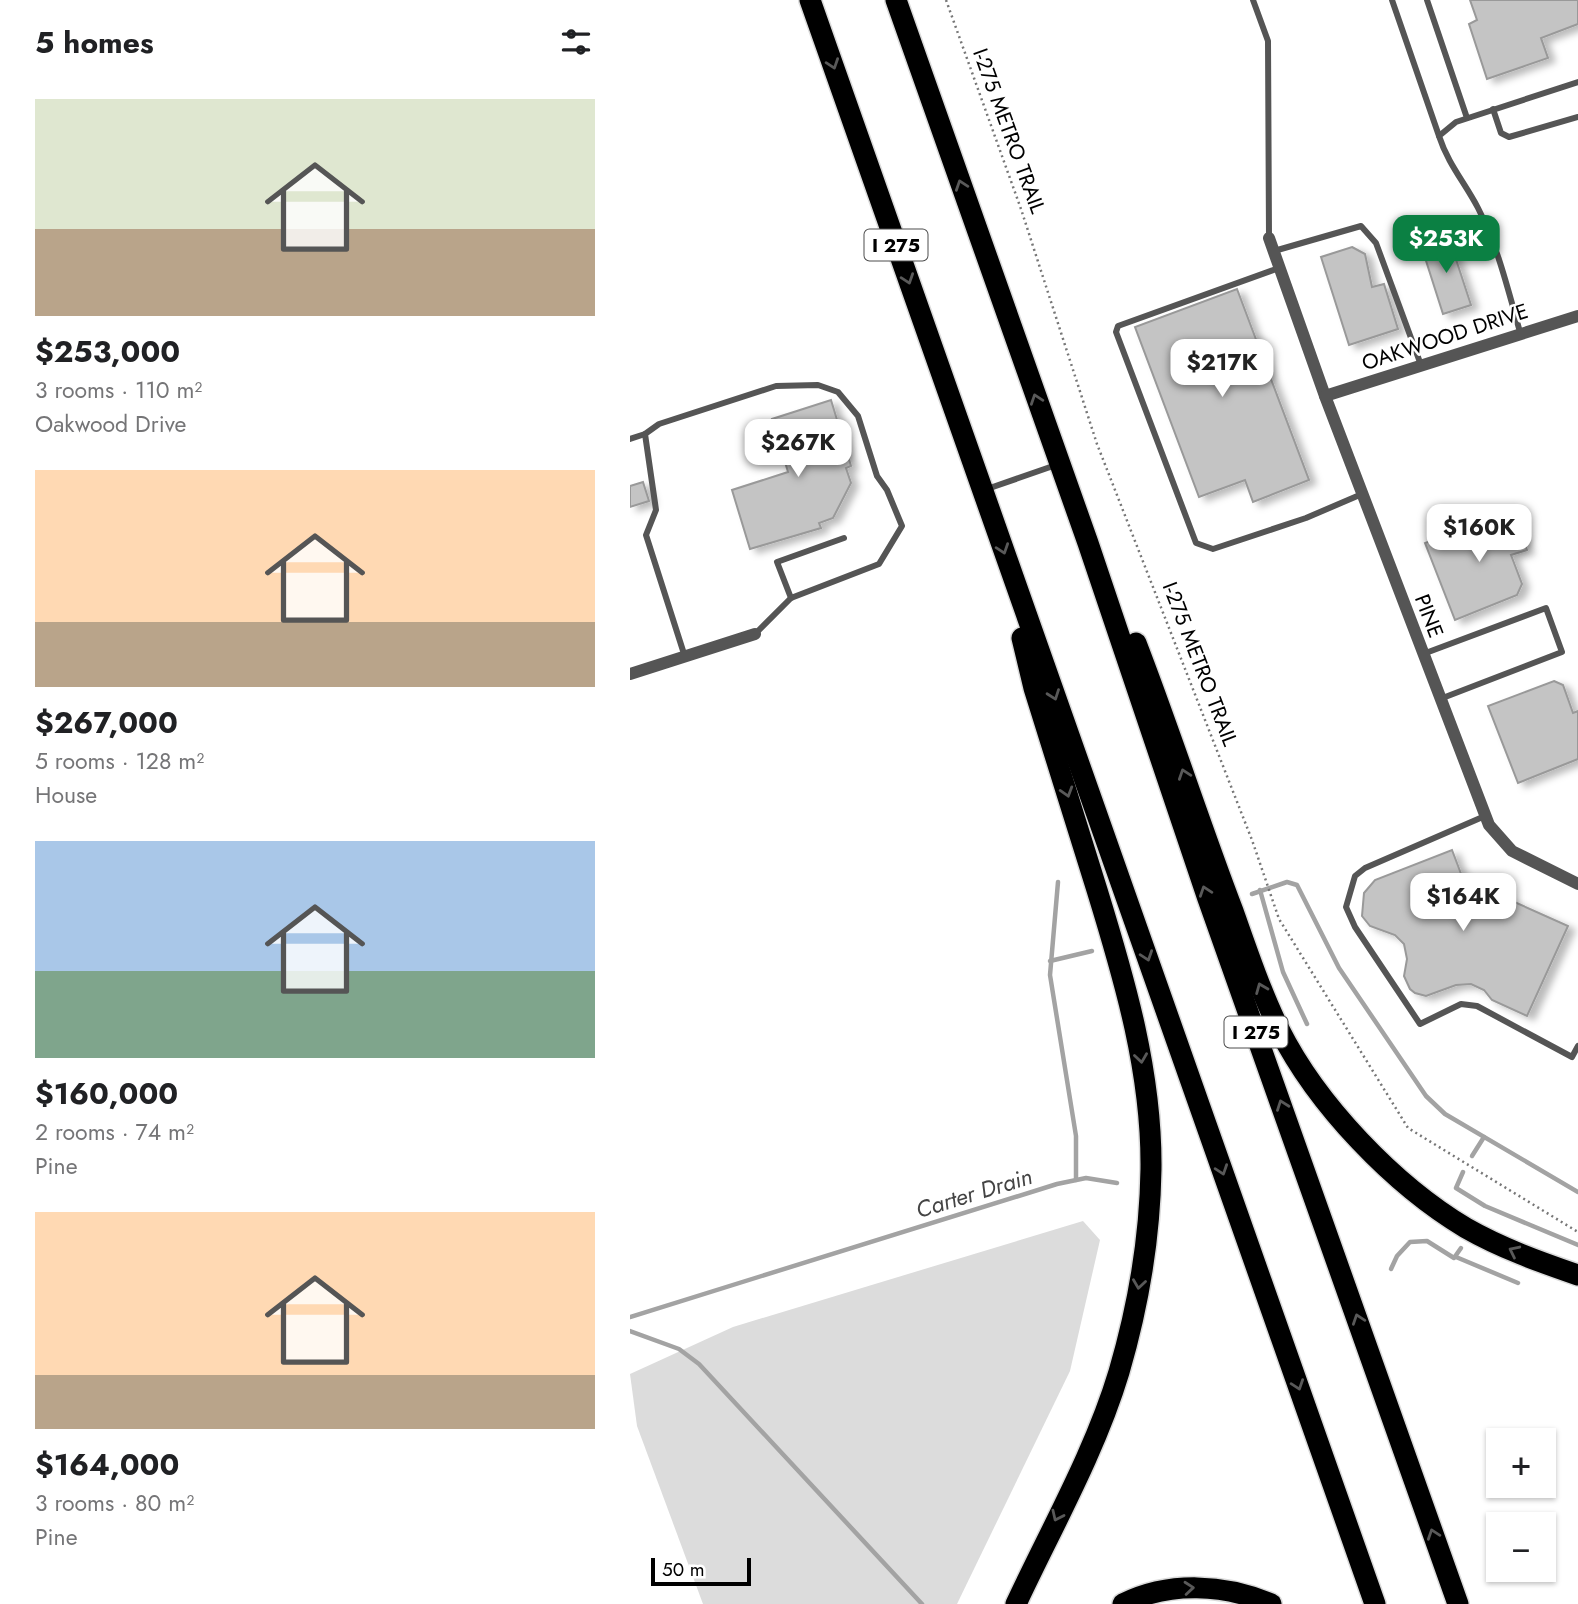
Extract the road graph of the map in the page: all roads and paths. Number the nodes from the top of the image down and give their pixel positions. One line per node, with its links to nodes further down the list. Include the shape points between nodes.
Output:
1 (810, 0): 21 (highway, I 275, one-way to 21)
2 (896, 0): 20 (highway, I 275, one-way to 2)
3 (946, 0): 36 (path, I-275 METRO TRAIL, via 1021,209 1097,444 1252,840 1262,876 1301,960 1408,1128)
4 (1253, 0): 12 (lane, via 1268,41)
5 (1392, 0): 11 (lane)
6 (1427, 0): 10 (lane)
7 (1578, 84): 8 (lane)
8 (1493, 110): 9 (lane, via 1501,133 1509,137); 10 (lane)
9 (1578, 117)
10 (1467, 118): 11 (lane, via 1448,126)
11 (1439, 136): 15 (lane, via 1488,230)
12 (1271, 245): 13 (street, PINE); 16 (lane, via 1361,226 1381,253)
13 (1279, 268): 17 (street, PINE); 22 (lane, via 1118,326 1121,344 1196,543 1213,549)
14 (1578, 316): 15 (street, OAKWOOD DRIVE)
15 (1520, 332): 16 (street, OAKWOOD DRIVE)
16 (1420, 365): 17 (street, OAKWOOD DRIVE)
17 (1325, 396): 22 (street, PINE)
18 (645, 434): 19 (lane); 25 (lane, via 659,424 776,386 818,384 838,392 858,416 877,476 902,526 879,564); 29 (lane, via 656,510 646,535)
19 (630, 439)
20 (1058, 464): 21 (lane); 24 (highway, I 275)
21 (982, 491): 26 (highway, I 275, one-way to 26)
22 (1362, 494): 28 (street, PINE)
23 (844, 538): 25 (lane, via 777,562)
24 (1088, 543): 37 (highway, one-way to 24, via 1466,1228 1420,1195 1343,1121 1297,1059 1261,988 1124,611); 38 (highway, I 275, one-way to 24, via 1208,899)
25 (791, 598): 27 (lane)
26 (1023, 608): 39 (highway, one-way to 39, via 1022,643 1034,688 1137,1030 1151,1169 1135,1313 1118,1375); 42 (highway, I 275, one-way to 42)
27 (755, 634): 29 (street)
28 (1423, 654): 31 (street, PINE); 31 (lane, via 1546,608 1562,652)
29 (685, 657): 30 (street)
30 (630, 674)
31 (1440, 699): 32 (street, PINE)
32 (1485, 816): 33 (street, PINE, via 1512,851); 35 (lane, via 1365,868 1355,876 1346,907 1420,1024 1461,1004 1477,1006)
33 (1578, 884)
34 (1578, 1046): 35 (lane)
35 (1575, 1059)
36 (1578, 1232)
37 (1578, 1275)
38 (1458, 1602)
39 (1016, 1604)
40 (1123, 1604): 41 (highway, one-way to 41, via 1197,1587 1231,1591)
41 (1271, 1604)
42 (1375, 1604)

